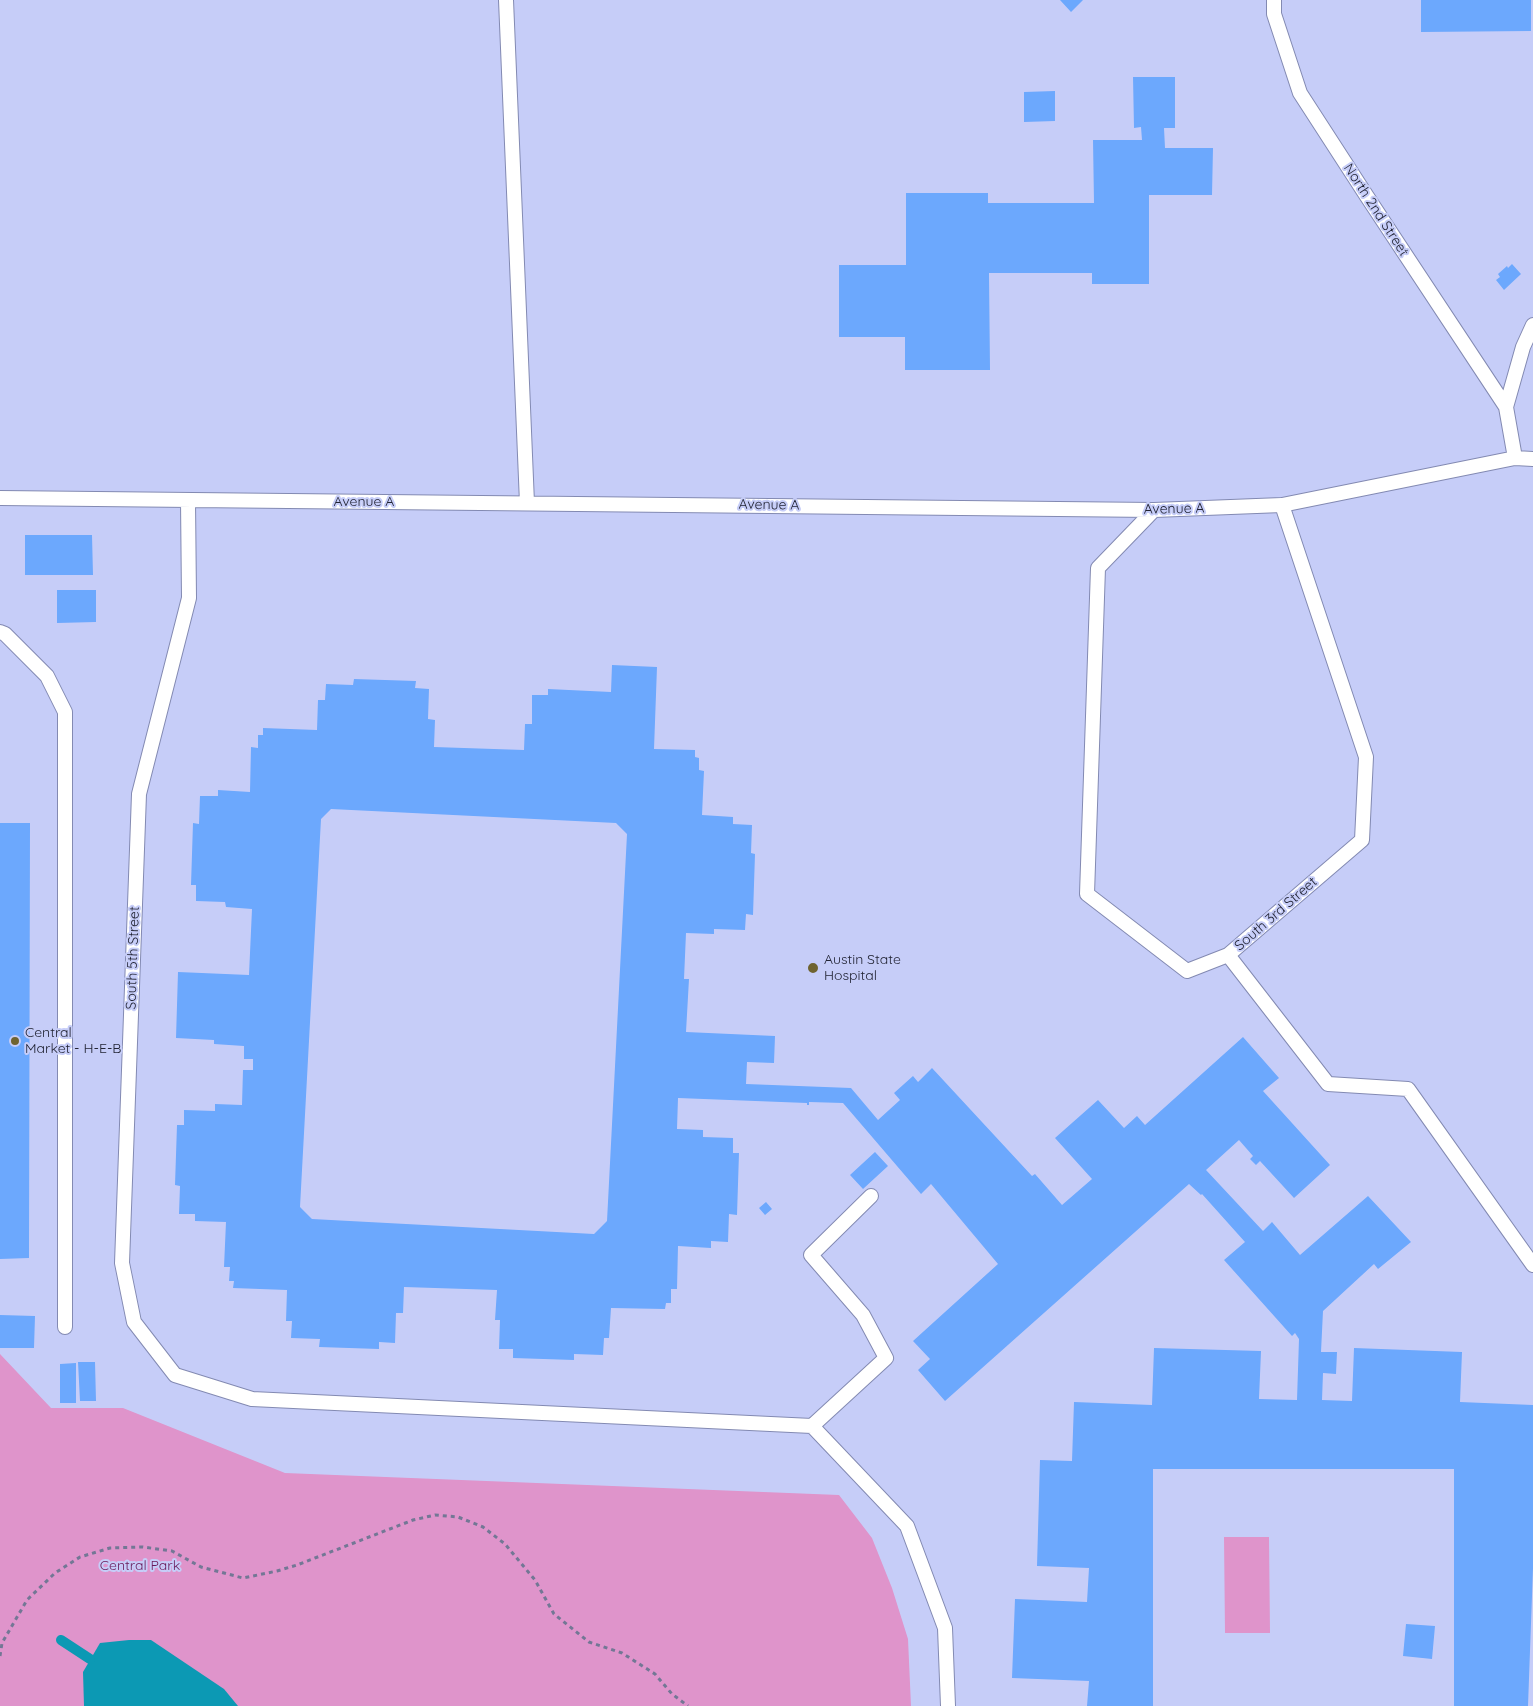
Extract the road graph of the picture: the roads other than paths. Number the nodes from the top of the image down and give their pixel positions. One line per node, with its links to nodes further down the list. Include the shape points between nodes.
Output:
1 (506, 0): 9 (lane)
2 (1274, 0): 4 (lane, North 2nd Street, via 1274,14 1300,93)
3 (1533, 325): 4 (lane, via 1523,347)
4 (1506, 407): 5 (lane)
5 (1515, 458): 6 (lane, Avenue A); 10 (lane, Avenue A)
6 (1533, 459)
7 (0, 498): 8 (lane, Avenue A)
8 (188, 500): 9 (lane, Avenue A); 17 (lane, South 5th Street, via 189,598 139,794 122,1263 134,1322 175,1375 252,1399)
9 (527, 503): 11 (lane, Avenue A)
10 (1282, 505): 11 (lane, Avenue A); 13 (lane, South 3rd Street, via 1366,757 1362,840)
11 (1154, 510): 13 (lane, via 1098,568 1087,894 1187,971)
12 (0, 632): 16 (lane, via 47,676 65,712)
13 (1228, 955): 15 (lane, South 3rd Street, via 1328,1084 1408,1089)
14 (871, 1196): 17 (lane, via 811,1255 863,1315 886,1358)
15 (1533, 1265)
16 (65, 1327)
17 (812, 1426): 18 (lane, via 907,1526 945,1628)
18 (948, 1706)

